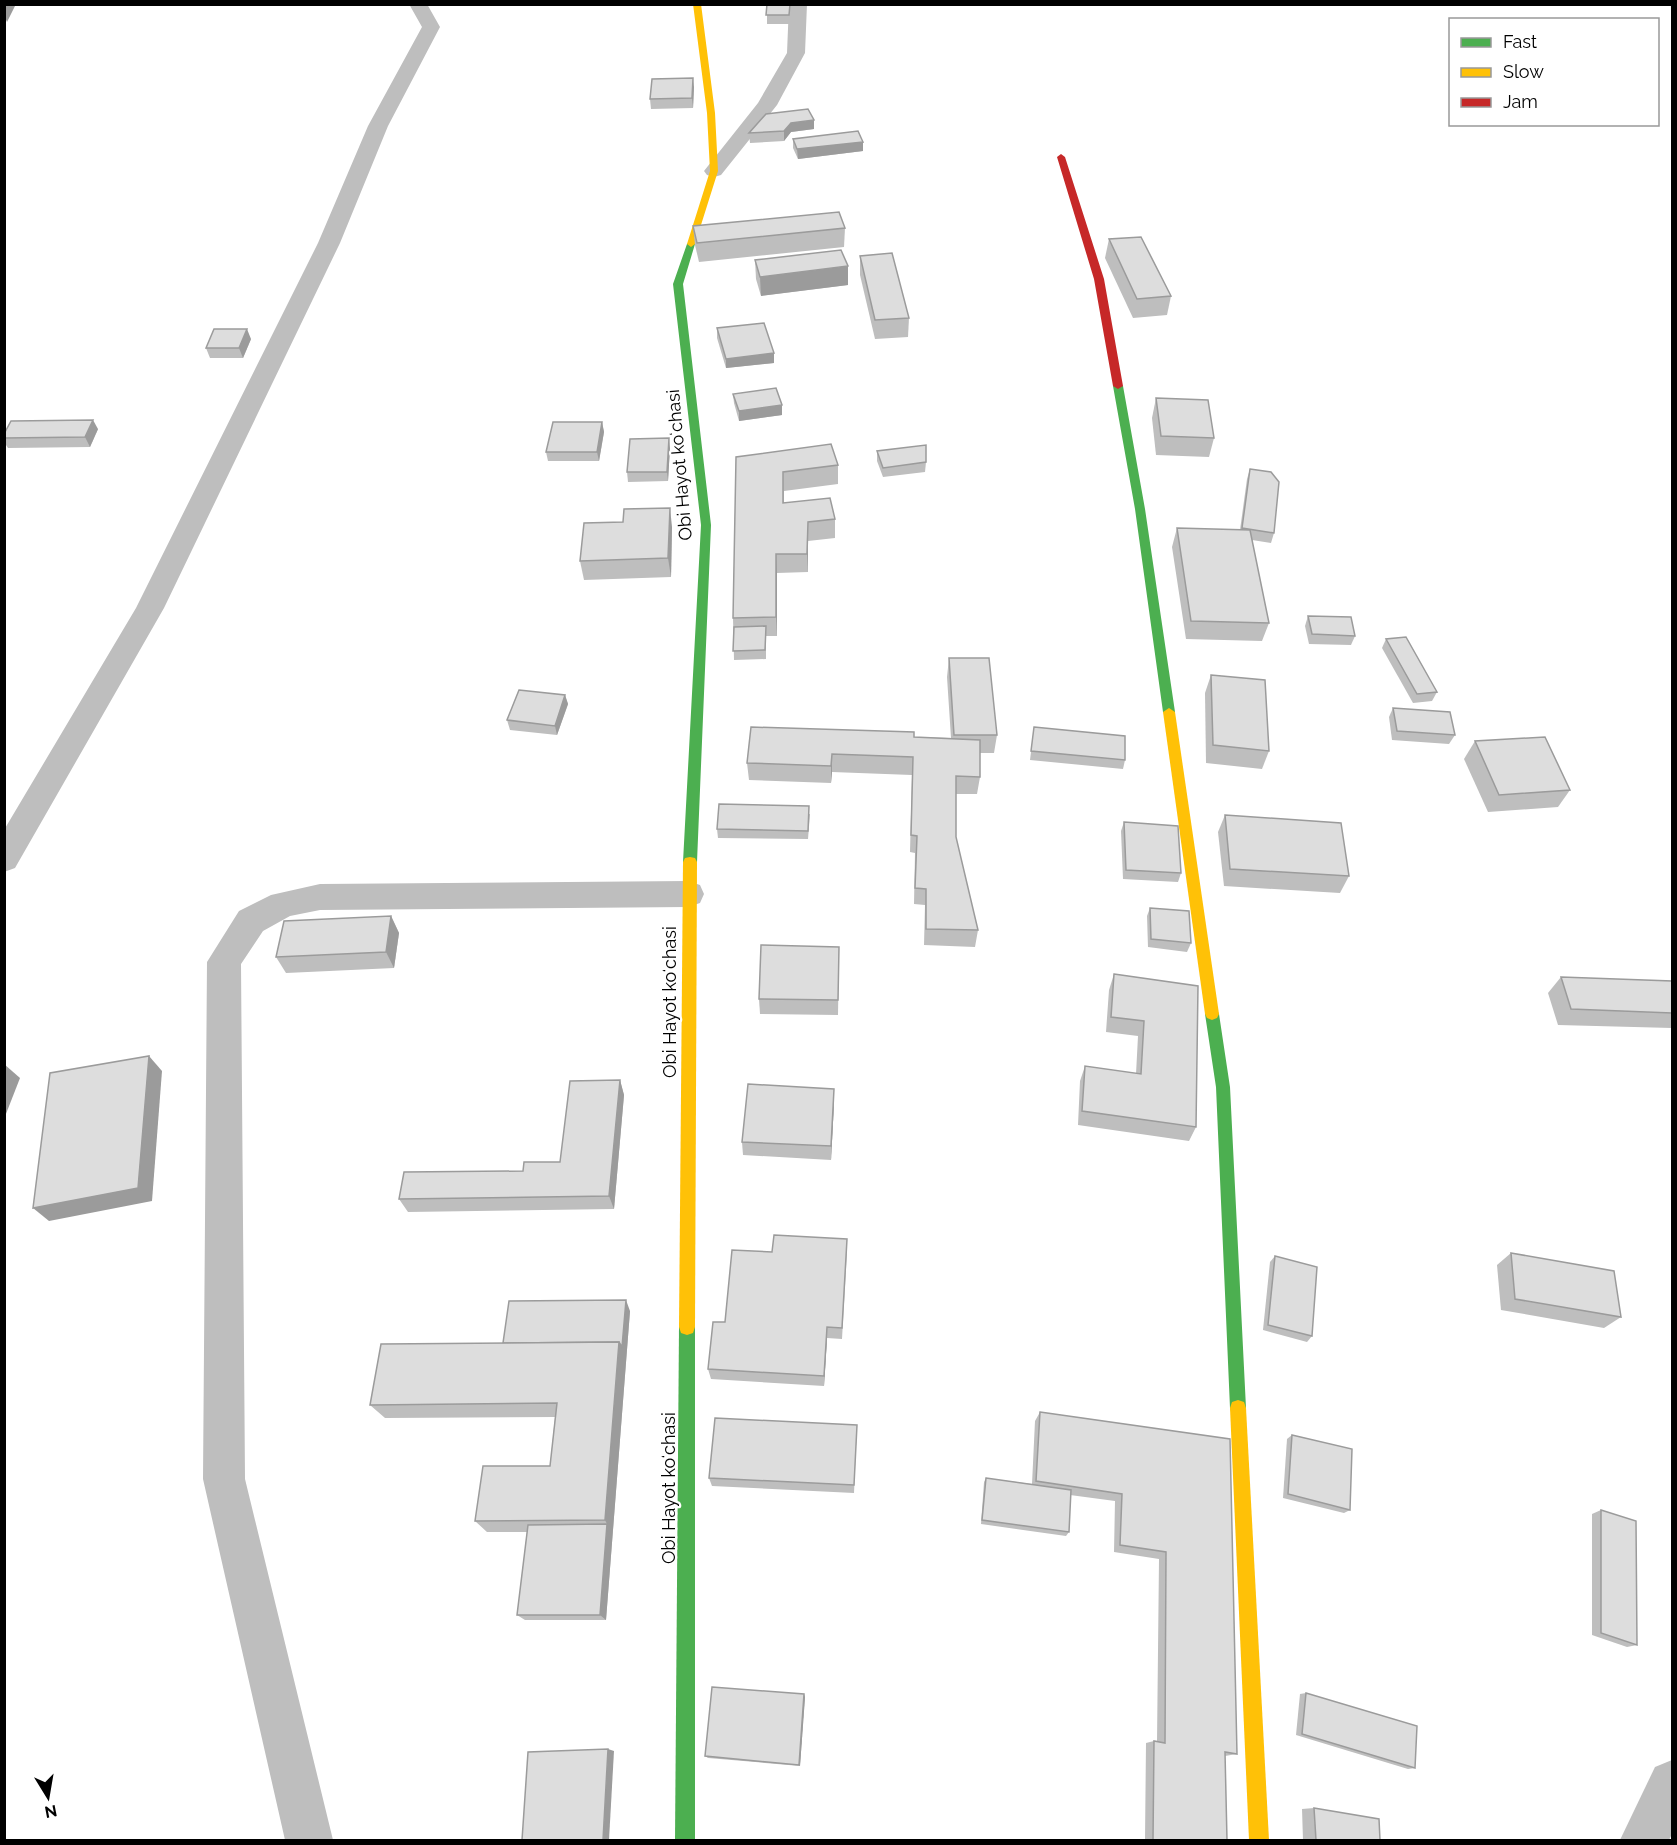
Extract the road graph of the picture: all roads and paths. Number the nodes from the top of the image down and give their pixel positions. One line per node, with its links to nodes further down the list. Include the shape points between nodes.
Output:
1 (418, 4): 6 (street, via 431,27 378,126 329,243 150,608)
2 (697, 4): 5 (street)
3 (798, 4): 5 (street, via 796,53 767,105)
4 (1061, 157): 11 (street, via 1099,279 1140,508 1223,1087)
5 (714, 171): 7 (street, Obi Hayot koʻchasi, via 678,284 706,525)
6 (4, 860)
7 (688, 894): 9 (street, via 320,897 283,904 251,921 224,962 224,1479); 10 (street, Obi Hayot koʻchasi)
8 (1672, 1784): 12 (street)
9 (309, 1840)
10 (685, 1840)
11 (1259, 1840)
12 (1644, 1840)

